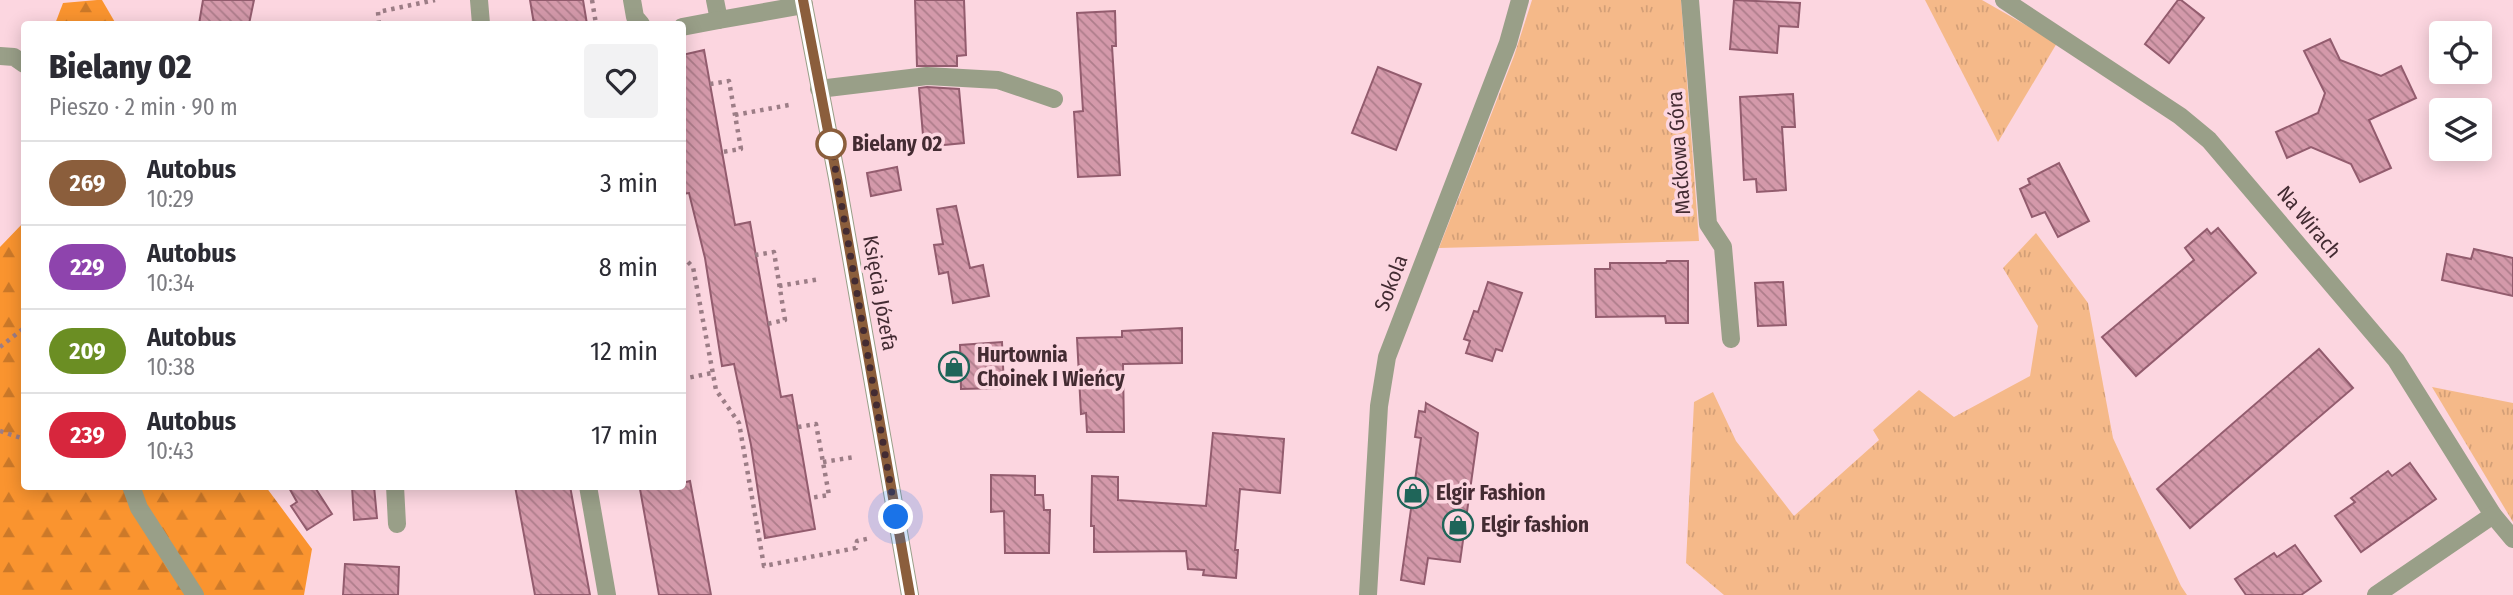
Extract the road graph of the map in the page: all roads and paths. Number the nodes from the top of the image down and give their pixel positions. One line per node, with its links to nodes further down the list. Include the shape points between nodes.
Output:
1 (435, 0): 11 (path, via 377,12)
2 (479, 0): 12 (street)
3 (592, 0): 13 (path)
4 (632, 0): 14 (street)
5 (715, 0): 10 (street)
6 (1520, 0): 50 (street, Sokola, via 1508,43 1387,357 1379,406)
7 (1690, 0): 30 (street, Maćkowa Góra, via 1708,224 1723,247)
8 (2004, 0): 43 (street, Na Wirach, via 2209,140 2396,360)
9 (803, 2): 10 (street); 19 (street, Księcia Józefa)
10 (719, 20): 15 (street)
11 (378, 21)
12 (481, 21)
13 (596, 21)
14 (638, 21)
15 (686, 26)
16 (0, 56): 17 (street)
17 (21, 62)
18 (710, 84): 22 (path, via 729,81)
19 (819, 89): 20 (street, via 927,76 998,80); 49 (street, Księcia Józefa)
20 (1054, 99)
21 (789, 105): 22 (path)
22 (735, 115): 23 (path, via 741,149)
23 (722, 152)
24 (755, 255): 27 (path, via 774,252)
25 (686, 260): 32 (path, via 693,267)
26 (820, 279): 27 (path)
27 (779, 286): 28 (path, via 785,320)
28 (767, 324)
29 (21, 330): 31 (path)
30 (1731, 339)
31 (0, 347)
32 (712, 373): 33 (path); 45 (path, via 716,390 739,423 764,566 856,548 858,541)
33 (686, 378)
34 (798, 427): 38 (path, via 816,424)
35 (0, 431): 36 (path)
36 (21, 438)
37 (855, 457): 38 (path)
38 (823, 462): 42 (path, via 829,495)
39 (132, 490): 47 (street, via 139,508)
40 (395, 490): 44 (street)
41 (589, 490): 48 (street)
42 (810, 498)
43 (2493, 515): 46 (street, Na Wirach); 51 (street)
44 (397, 524)
45 (871, 538)
46 (2513, 539)
47 (195, 595)
48 (607, 595)
49 (910, 595)
50 (1368, 595)
51 (2376, 595)

